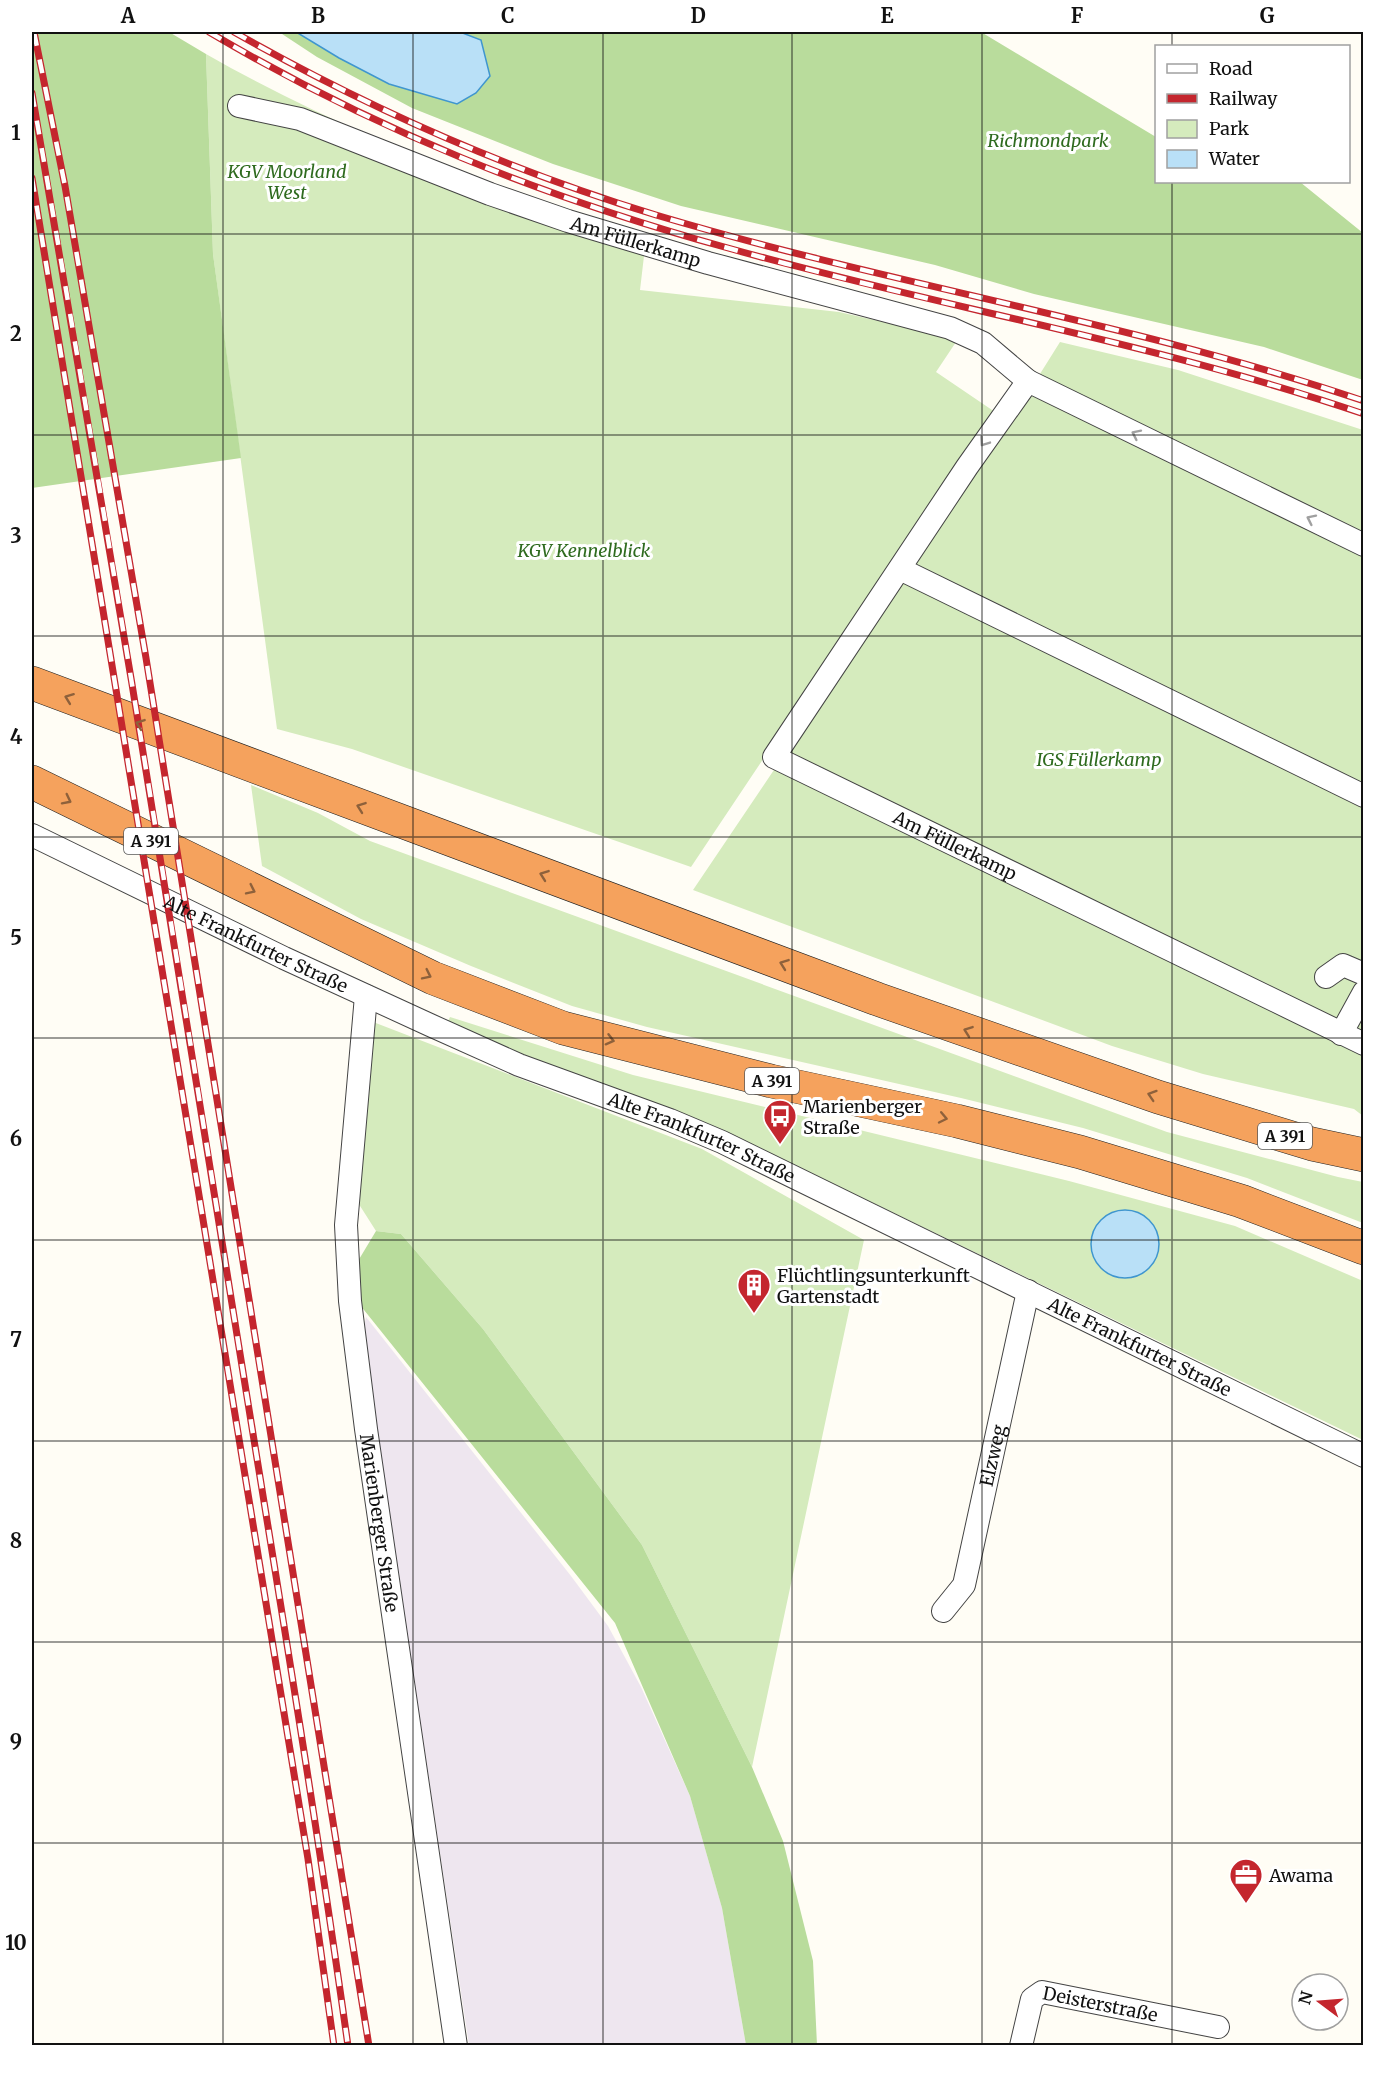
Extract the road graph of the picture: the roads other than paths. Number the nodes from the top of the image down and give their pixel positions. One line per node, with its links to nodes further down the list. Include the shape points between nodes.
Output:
1 (239, 106): 2 (street, Am Füllerkamp, via 300,119 568,221 950,328 983,344)
2 (1028, 381): 3 (street, Am Füllerkamp, one-way to 2); 4 (street, Am Füllerkamp, one-way to 4)
3 (1364, 545)
4 (900, 568): 7 (street); 13 (street, Am Füllerkamp, via 774,757)
5 (32, 683): 15 (highway, A 391, one-way to 5, via 866,995)
6 (32, 782): 18 (highway, A 391, one-way to 18, via 434,978 563,1028 771,1081 1080,1152 1241,1201)
7 (1364, 796)
8 (32, 835): 12 (street, Alte Frankfurter Straße)
9 (1364, 974): 10 (street, via 1343,965)
10 (1326, 977)
11 (1364, 992): 13 (street)
12 (366, 996): 19 (street, Alte Frankfurter Straße, via 519,1065 722,1143); 23 (street, Marienberger Straße, via 346,1225 350,1301)
13 (1341, 1034): 14 (street, Am Füllerkamp)
14 (1364, 1044)
15 (1208, 1113): 16 (highway); 17 (highway, A 391)
16 (1364, 1141)
17 (1364, 1155)
18 (1364, 1248)
19 (1028, 1291): 20 (street, Alte Frankfurter Straße); 21 (street, Elzweg, via 964,1585)
20 (1364, 1456)
21 (943, 1611)
22 (1218, 2027): 24 (street, Deisterstraße, via 1042,1992 1032,1999)
23 (456, 2046)
24 (1021, 2046)

